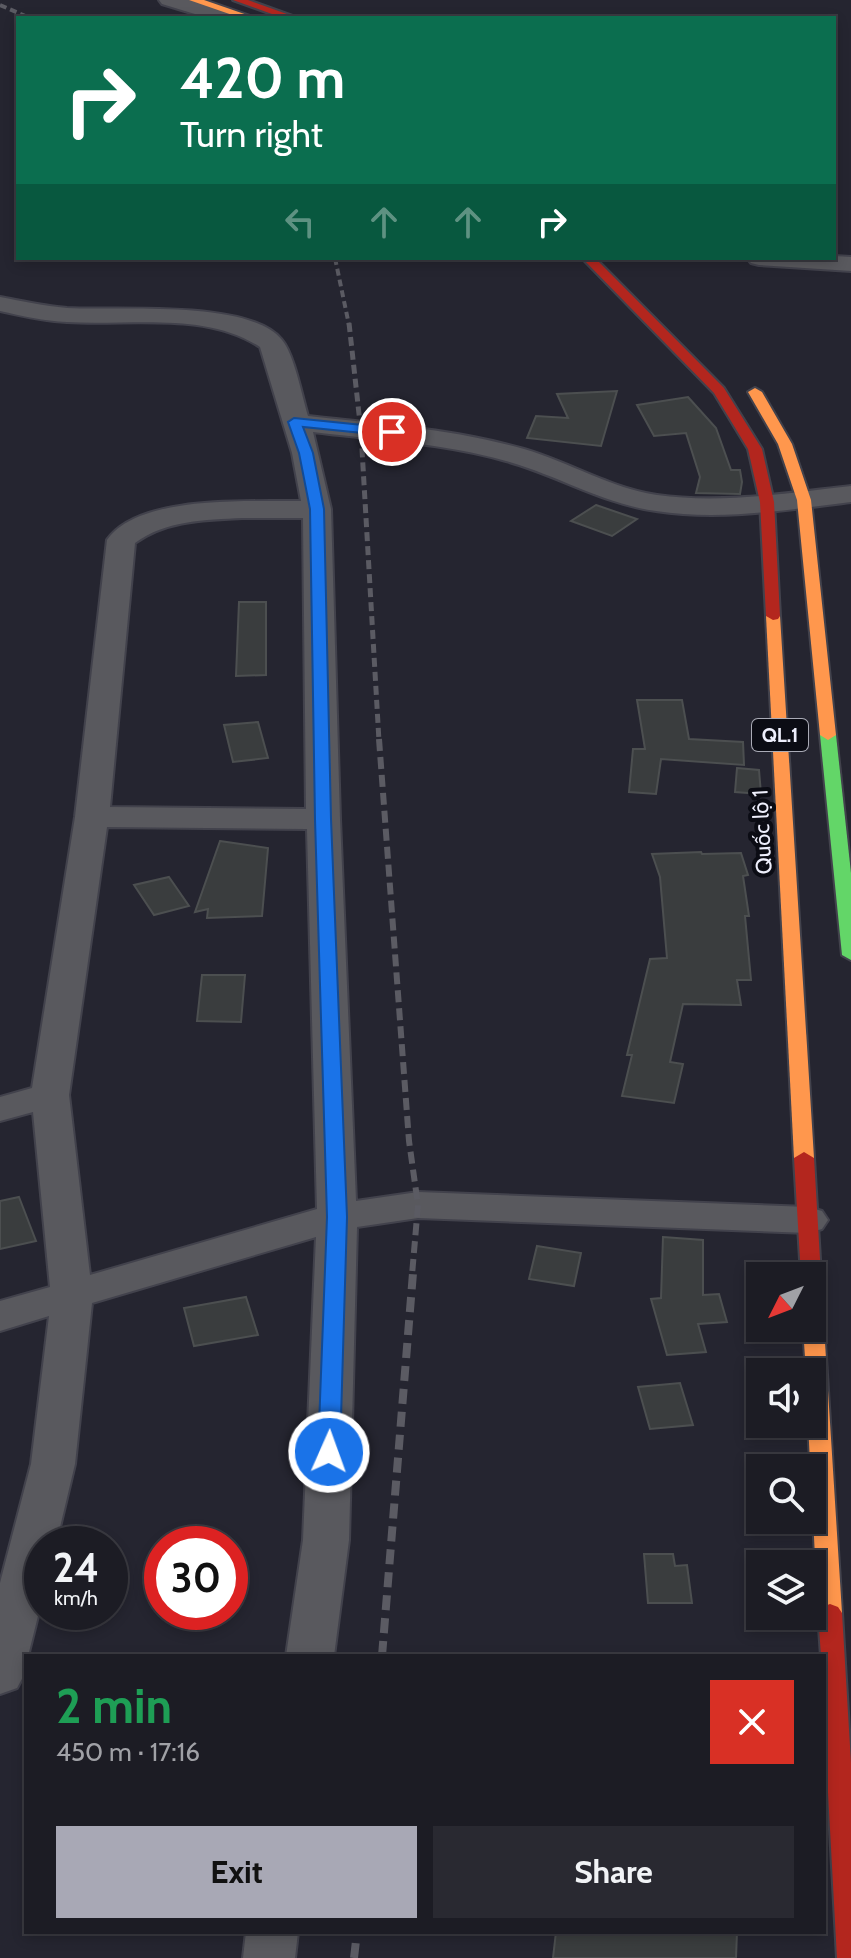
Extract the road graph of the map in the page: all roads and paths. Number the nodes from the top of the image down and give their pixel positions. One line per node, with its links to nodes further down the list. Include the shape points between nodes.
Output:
1 (169, 0): 4 (street)
2 (194, 0): 5 (highway)
3 (238, 0): 6 (highway)
4 (222, 16)
5 (245, 16)
6 (287, 16)
7 (590, 260): 15 (highway, Quốc lộ 1 / QL.1, via 719,391 755,449)
8 (790, 260): 9 (street)
9 (851, 264)
10 (0, 304): 12 (street, via 51,313 245,325 272,343)
11 (741, 378): 14 (highway, QL.1, via 786,444)
12 (294, 422): 15 (street, via 412,434 511,453 652,503); 16 (street)
13 (845, 498): 14 (street)
14 (804, 500): 15 (street); 19 (highway, QL.1)
15 (767, 502): 23 (highway, Quốc lộ 1 / QL.1)
16 (317, 509): 17 (street, via 164,517 138,526 121,540); 18 (street)
17 (92, 817): 18 (street); 20 (street)
18 (323, 819): 22 (street)
19 (851, 955)
20 (50, 1095): 21 (street); 25 (street)
21 (0, 1109)
22 (337, 1217): 23 (street, via 418,1205); 25 (street); 28 (street, via 326,1540)
23 (808, 1220): 24 (highway, Quốc lộ 1 / QL.1)
24 (810, 1262)
25 (72, 1296): 26 (street); 29 (street, via 53,1464)
26 (0, 1316)
27 (815, 1342): 32 (highway)
28 (310, 1654)
29 (0, 1675)
30 (272, 1934): 31 (street)
31 (269, 1958)
32 (850, 1958)

